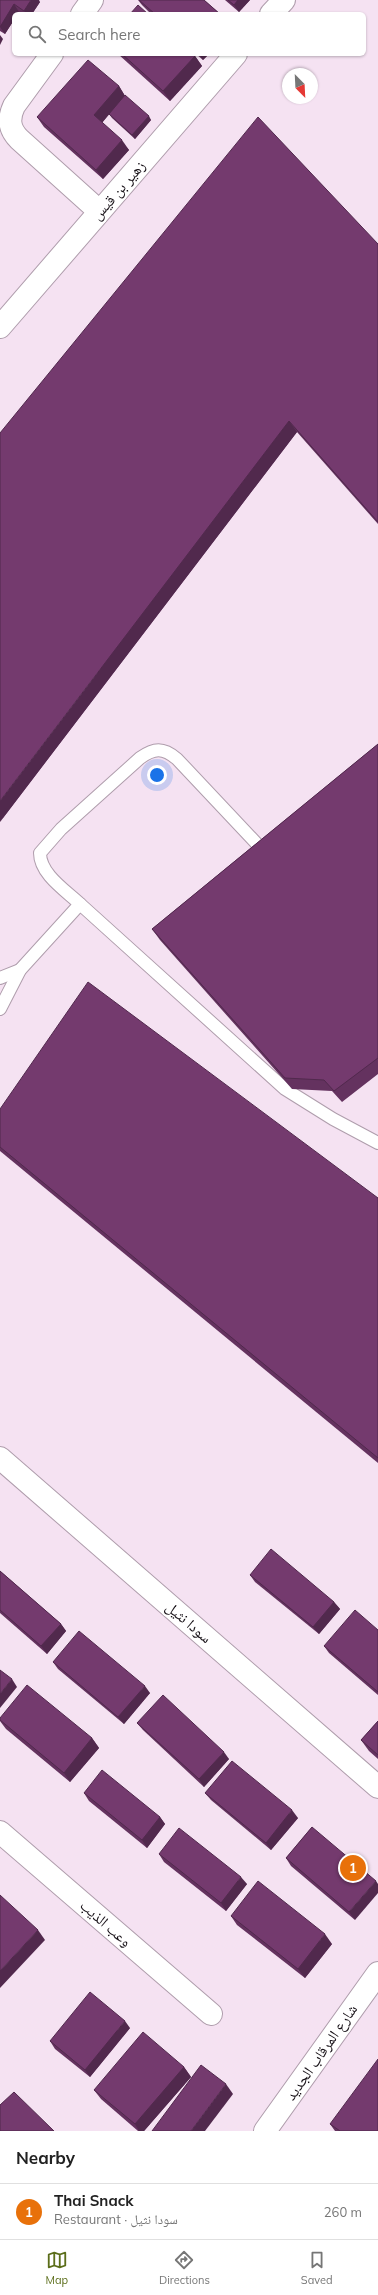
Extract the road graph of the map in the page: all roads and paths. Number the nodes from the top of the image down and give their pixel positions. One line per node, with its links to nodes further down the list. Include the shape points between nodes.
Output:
1 (92, 0): 3 (street)
2 (284, 0): 4 (street)
3 (83, 12)
4 (273, 12)
5 (51, 56): 7 (street, via 14,106 10,114 10,124 19,139)
6 (234, 56): 7 (street, زهير بن قيس)
7 (99, 211): 8 (street, زهير بن قيس)
8 (0, 327)
9 (258, 845): 10 (lane, via 169,752 160,749 150,751 61,829 40,853 43,867)
10 (80, 904): 11 (lane); 14 (lane, via 285,1090 333,1120)
11 (20, 970): 12 (lane); 13 (lane)
12 (0, 978)
13 (0, 1008)
14 (378, 1143)
15 (0, 1458): 16 (street, سودا نثيل)
16 (378, 1787)
17 (0, 1832): 19 (street, وعب الذيب)
18 (378, 1974): 20 (street, شارع المرقاب الجديد)
19 (211, 2014)
20 (265, 2131)

